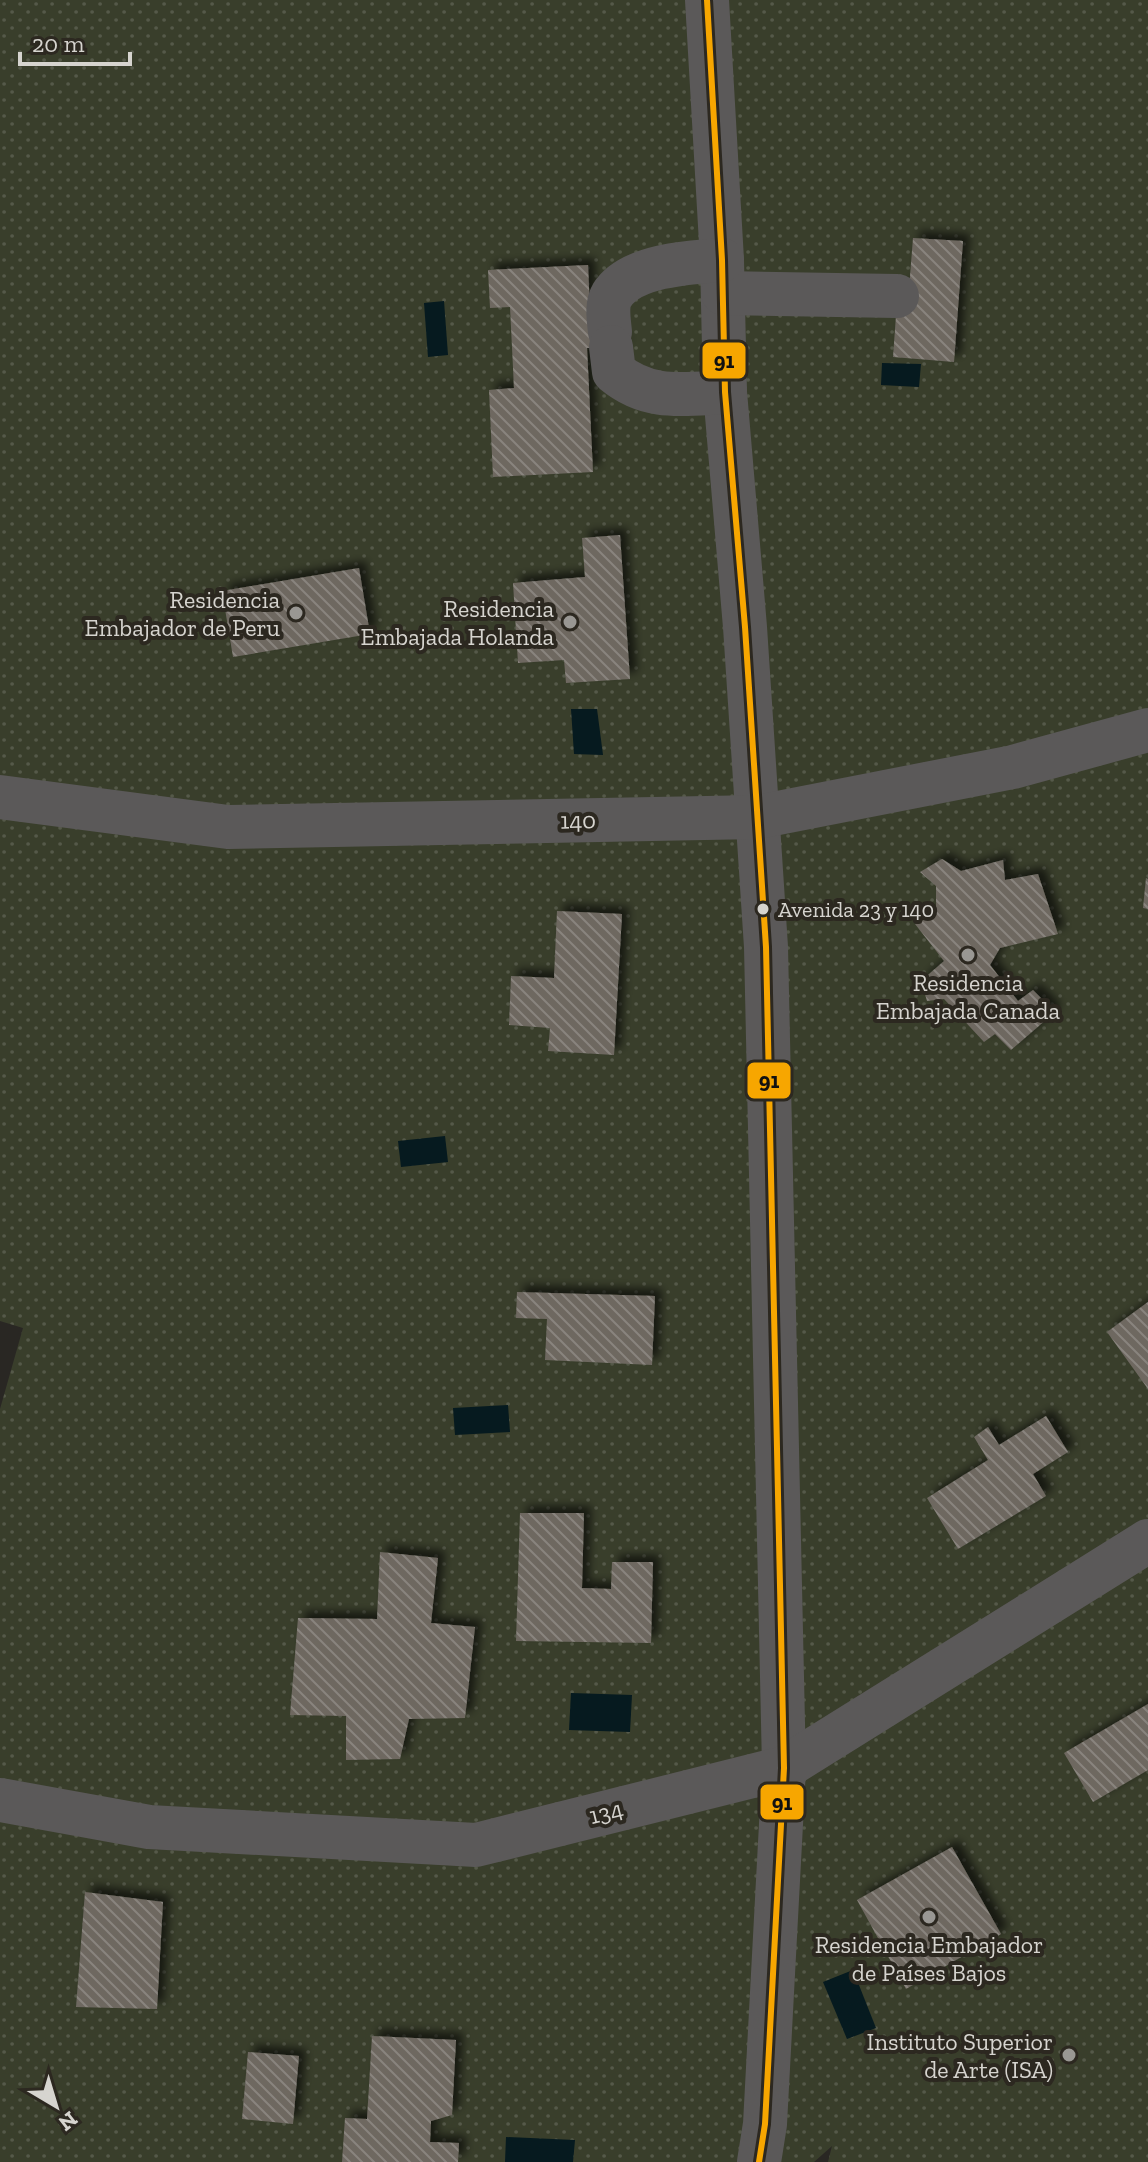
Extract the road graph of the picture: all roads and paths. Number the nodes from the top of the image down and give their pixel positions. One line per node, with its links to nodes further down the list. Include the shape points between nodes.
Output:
1 (707, 0): 2 (street)
2 (723, 277): 3 (street); 4 (street); 4 (street, via 690,262 657,268 629,280 612,296 608,312 614,372 630,386 664,395)
3 (897, 296)
4 (725, 392): 7 (street)
5 (1148, 730): 7 (street, 140, via 1013,767)
6 (0, 797): 7 (street, 140, via 228,827)
7 (758, 817): 9 (street, via 766,947)
8 (1148, 1541): 9 (street, 134)
9 (784, 1768): 10 (street, 134, via 476,1845 149,1827); 11 (street)
10 (0, 1800)
11 (759, 2162)

